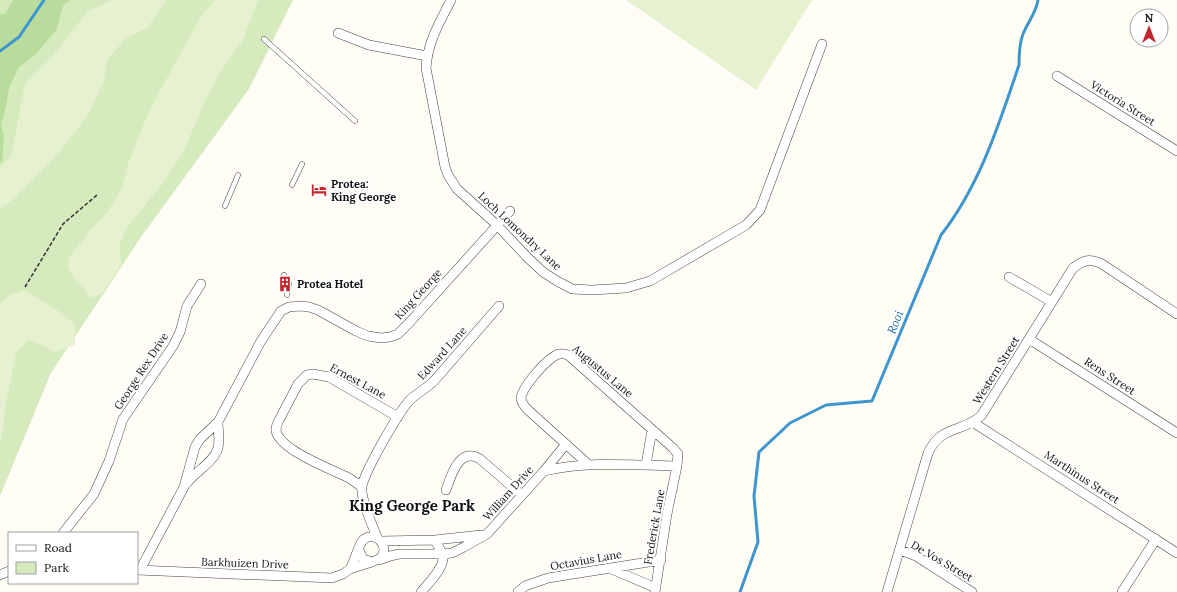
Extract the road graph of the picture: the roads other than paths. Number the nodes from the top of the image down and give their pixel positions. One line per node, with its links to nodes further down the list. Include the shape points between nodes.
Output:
1 (452, 0): 5 (street, Loch Lomondry Lane, via 432,39)
2 (338, 33): 5 (street, via 369,45)
3 (264, 39): 7 (lane)
4 (822, 44): 14 (street, Loch Lomondry Lane, via 760,210 746,225 650,282 626,288 572,289 543,272)
5 (427, 56): 14 (street, Loch Lomondry Lane, via 428,80 448,175 457,189)
6 (1056, 76): 8 (street, Victoria Street)
7 (355, 121)
8 (1177, 151)
9 (302, 164): 11 (lane)
10 (238, 175): 12 (lane)
11 (292, 185)
12 (225, 206)
13 (510, 211): 14 (street)
14 (496, 225): 24 (street, King George, via 398,334 381,338 368,336 309,307 289,307 281,311 261,341)
15 (284, 275): 18 (lane, via 289,284)
16 (1009, 277): 19 (street)
17 (201, 284): 38 (street, George Rex Drive, via 187,306 173,346 123,420 94,494)
18 (287, 295)
19 (1052, 302): 21 (street, Western Street, via 1073,268 1083,261 1093,260); 22 (street, Western Street)
20 (499, 306): 23 (street, Edward Lane, via 434,381 411,399)
21 (1177, 314)
22 (1029, 338): 25 (street, Western Street, via 987,409); 27 (street, Rens Street)
23 (398, 417): 34 (street, Edward Lane, via 371,464); 34 (street, Ernest Lane, via 329,377 313,374 307,375 298,384 278,422 276,433 293,450)
24 (218, 422): 33 (street, King George, via 195,447); 33 (street, King George, via 218,448 214,457)
25 (974, 422): 40 (street, Marthinus Street); 45 (street, Western Street, via 951,430 933,443)
26 (652, 430): 28 (street, Augustus Lane, via 568,355 562,353 553,356 536,374 522,391 521,400 528,410); 30 (street); 31 (street, Augustus Lane, via 677,452)
27 (1177, 433)
28 (566, 444): 29 (street, Augustus Lane); 32 (street)
29 (589, 465): 30 (street, William Drive); 32 (street, William Drive)
30 (646, 465): 31 (street, William Drive)
31 (677, 466): 48 (street, Frederick Lane)
32 (544, 471): 36 (street, William Drive)
33 (184, 487): 52 (street, King George)
34 (362, 487): 37 (street)
35 (446, 490): 36 (street, via 457,464 465,457 472,456 480,459)
36 (522, 495): 39 (street, William Drive)
37 (371, 523): 41 (street); 42 (street)
38 (64, 532)
39 (487, 534): 43 (street); 47 (street, William Drive, via 461,549)
40 (1156, 539): 46 (street, Marthinus Street); 58 (street)
41 (364, 540): 42 (street, via 371,537); 44 (street)
42 (379, 540): 43 (street); 49 (street, via 384,545 384,551 383,556)
43 (435, 540): 47 (street)
44 (359, 550): 49 (street, via 363,559); 51 (street)
45 (900, 550): 56 (street, Western Street); 57 (street, De Vos Street, via 916,556)
46 (1177, 553)
47 (442, 554): 49 (street, William Drive, via 399,554); 54 (street, via 442,565)
48 (661, 560): 50 (street, Octavius Lane); 53 (street, Frederick Lane)
49 (375, 561): 51 (street, Barkhuizen Drive)
50 (609, 568): 53 (street); 55 (street, Octavius Lane, via 548,578 525,586)
51 (350, 569): 52 (street, Barkhuizen Drive, via 332,578)
52 (138, 570)
53 (656, 590)
54 (422, 592)
55 (518, 592)
56 (887, 592)
57 (972, 592)
58 (1122, 592)

